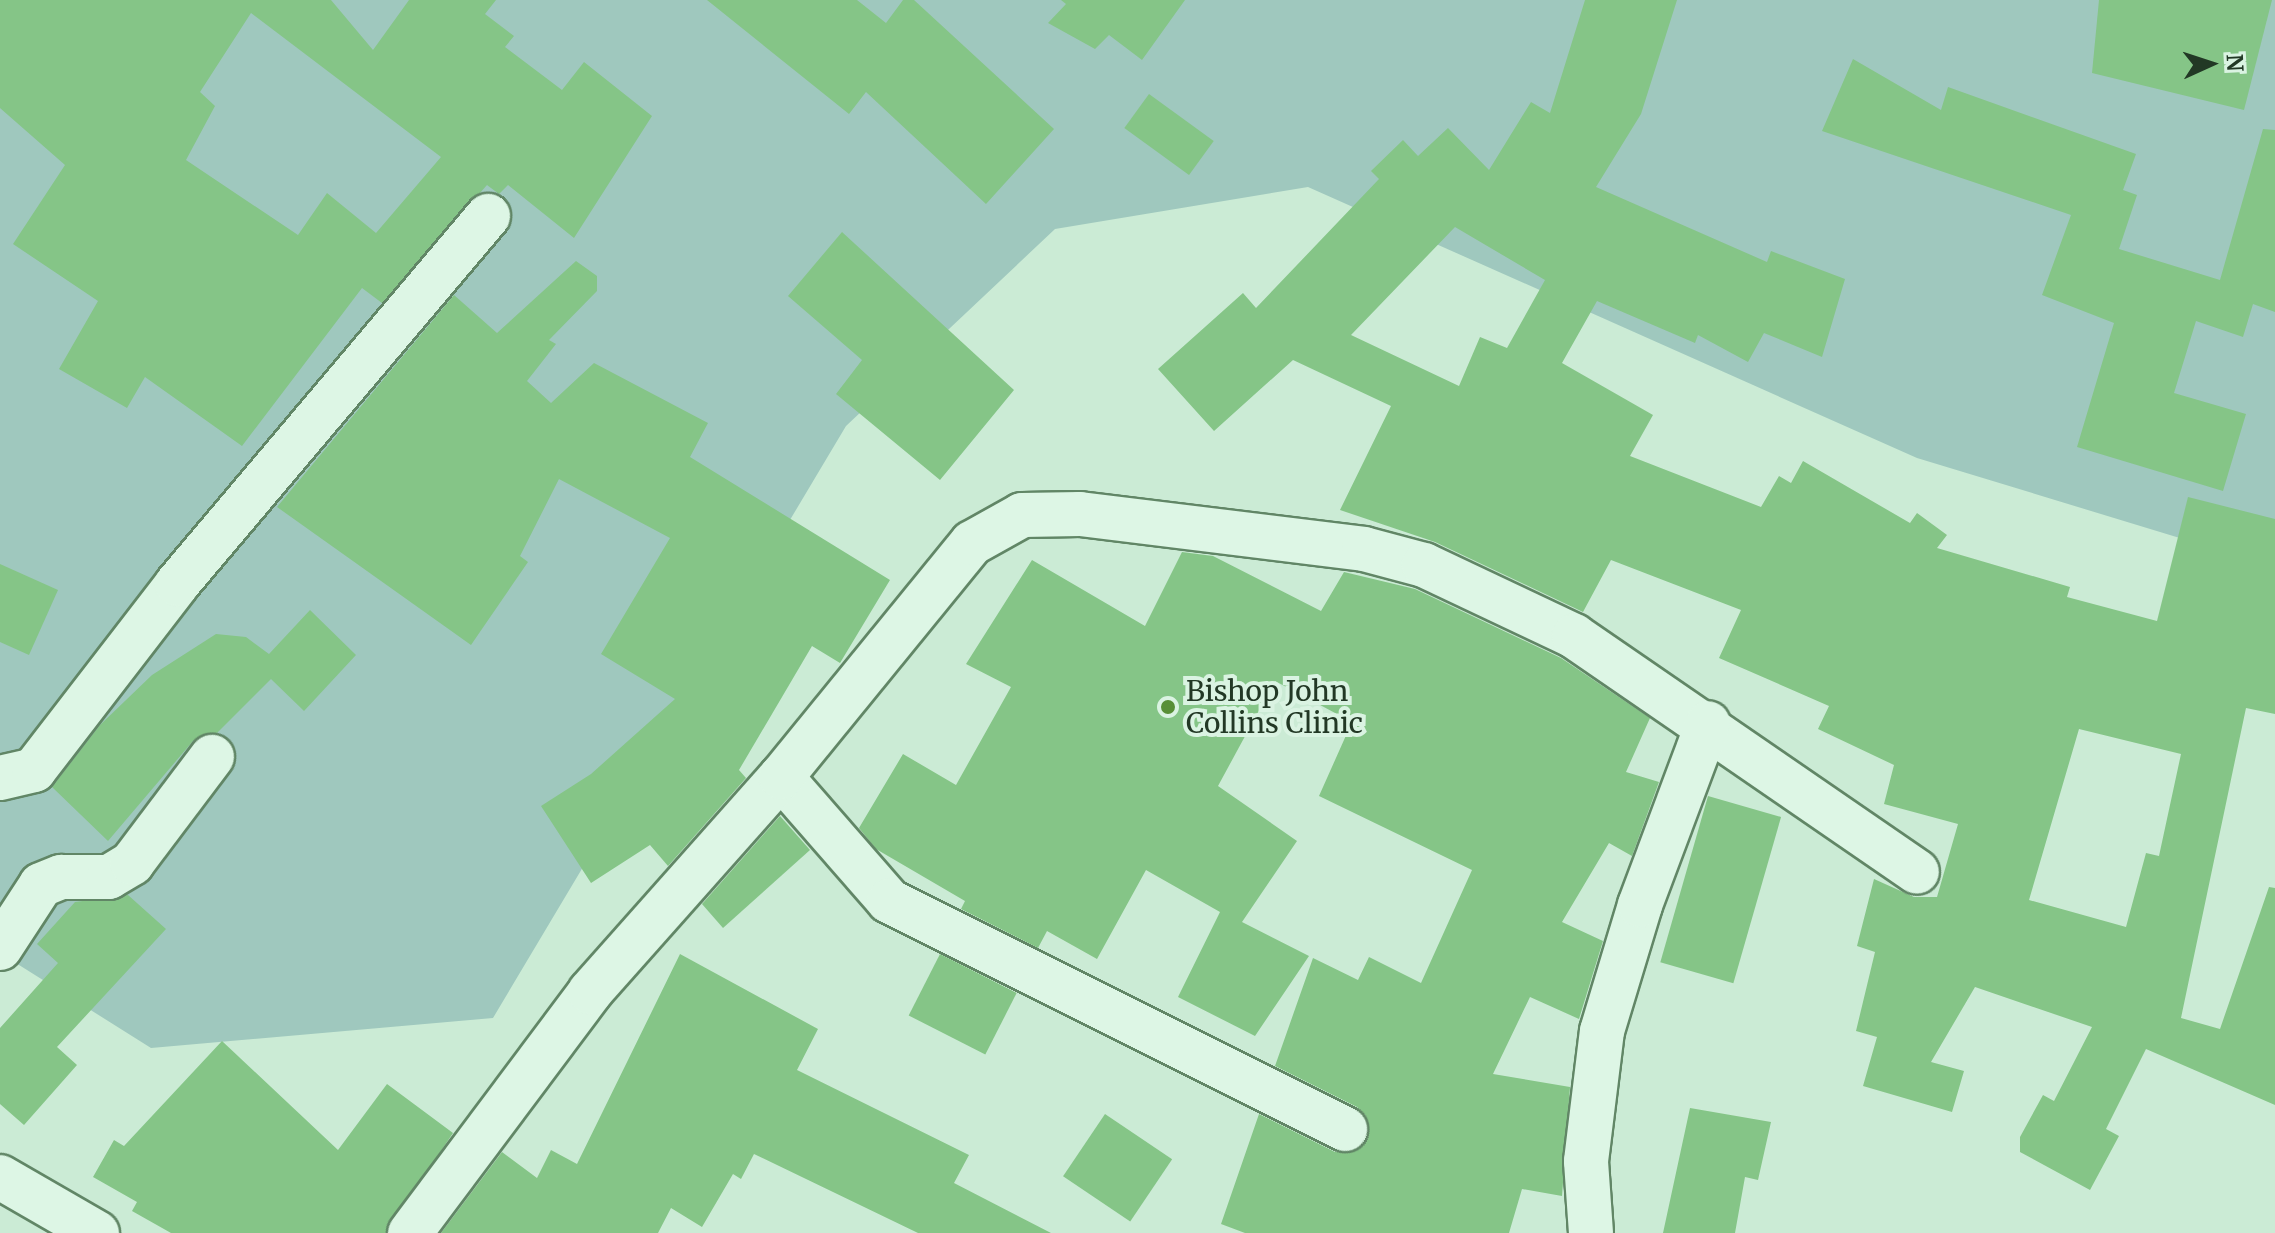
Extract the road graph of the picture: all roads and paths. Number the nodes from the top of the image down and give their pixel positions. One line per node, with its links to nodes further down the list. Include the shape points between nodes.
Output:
1 (488, 216): 5 (street, via 177,584 34,770)
2 (1708, 723): 4 (street, via 1574,636 1424,565 1364,549 1045,511 995,525 972,543); 6 (street); 12 (street, via 1640,905 1602,1031 1586,1161)
3 (212, 757): 7 (street, via 132,863 109,877 61,877 41,885)
4 (781, 777): 8 (street, via 889,901); 11 (street, via 590,992)
5 (0, 778)
6 (1917, 872)
7 (0, 948)
8 (1345, 1129)
9 (0, 1177): 10 (street)
10 (97, 1233)
11 (410, 1233)
12 (1591, 1233)

